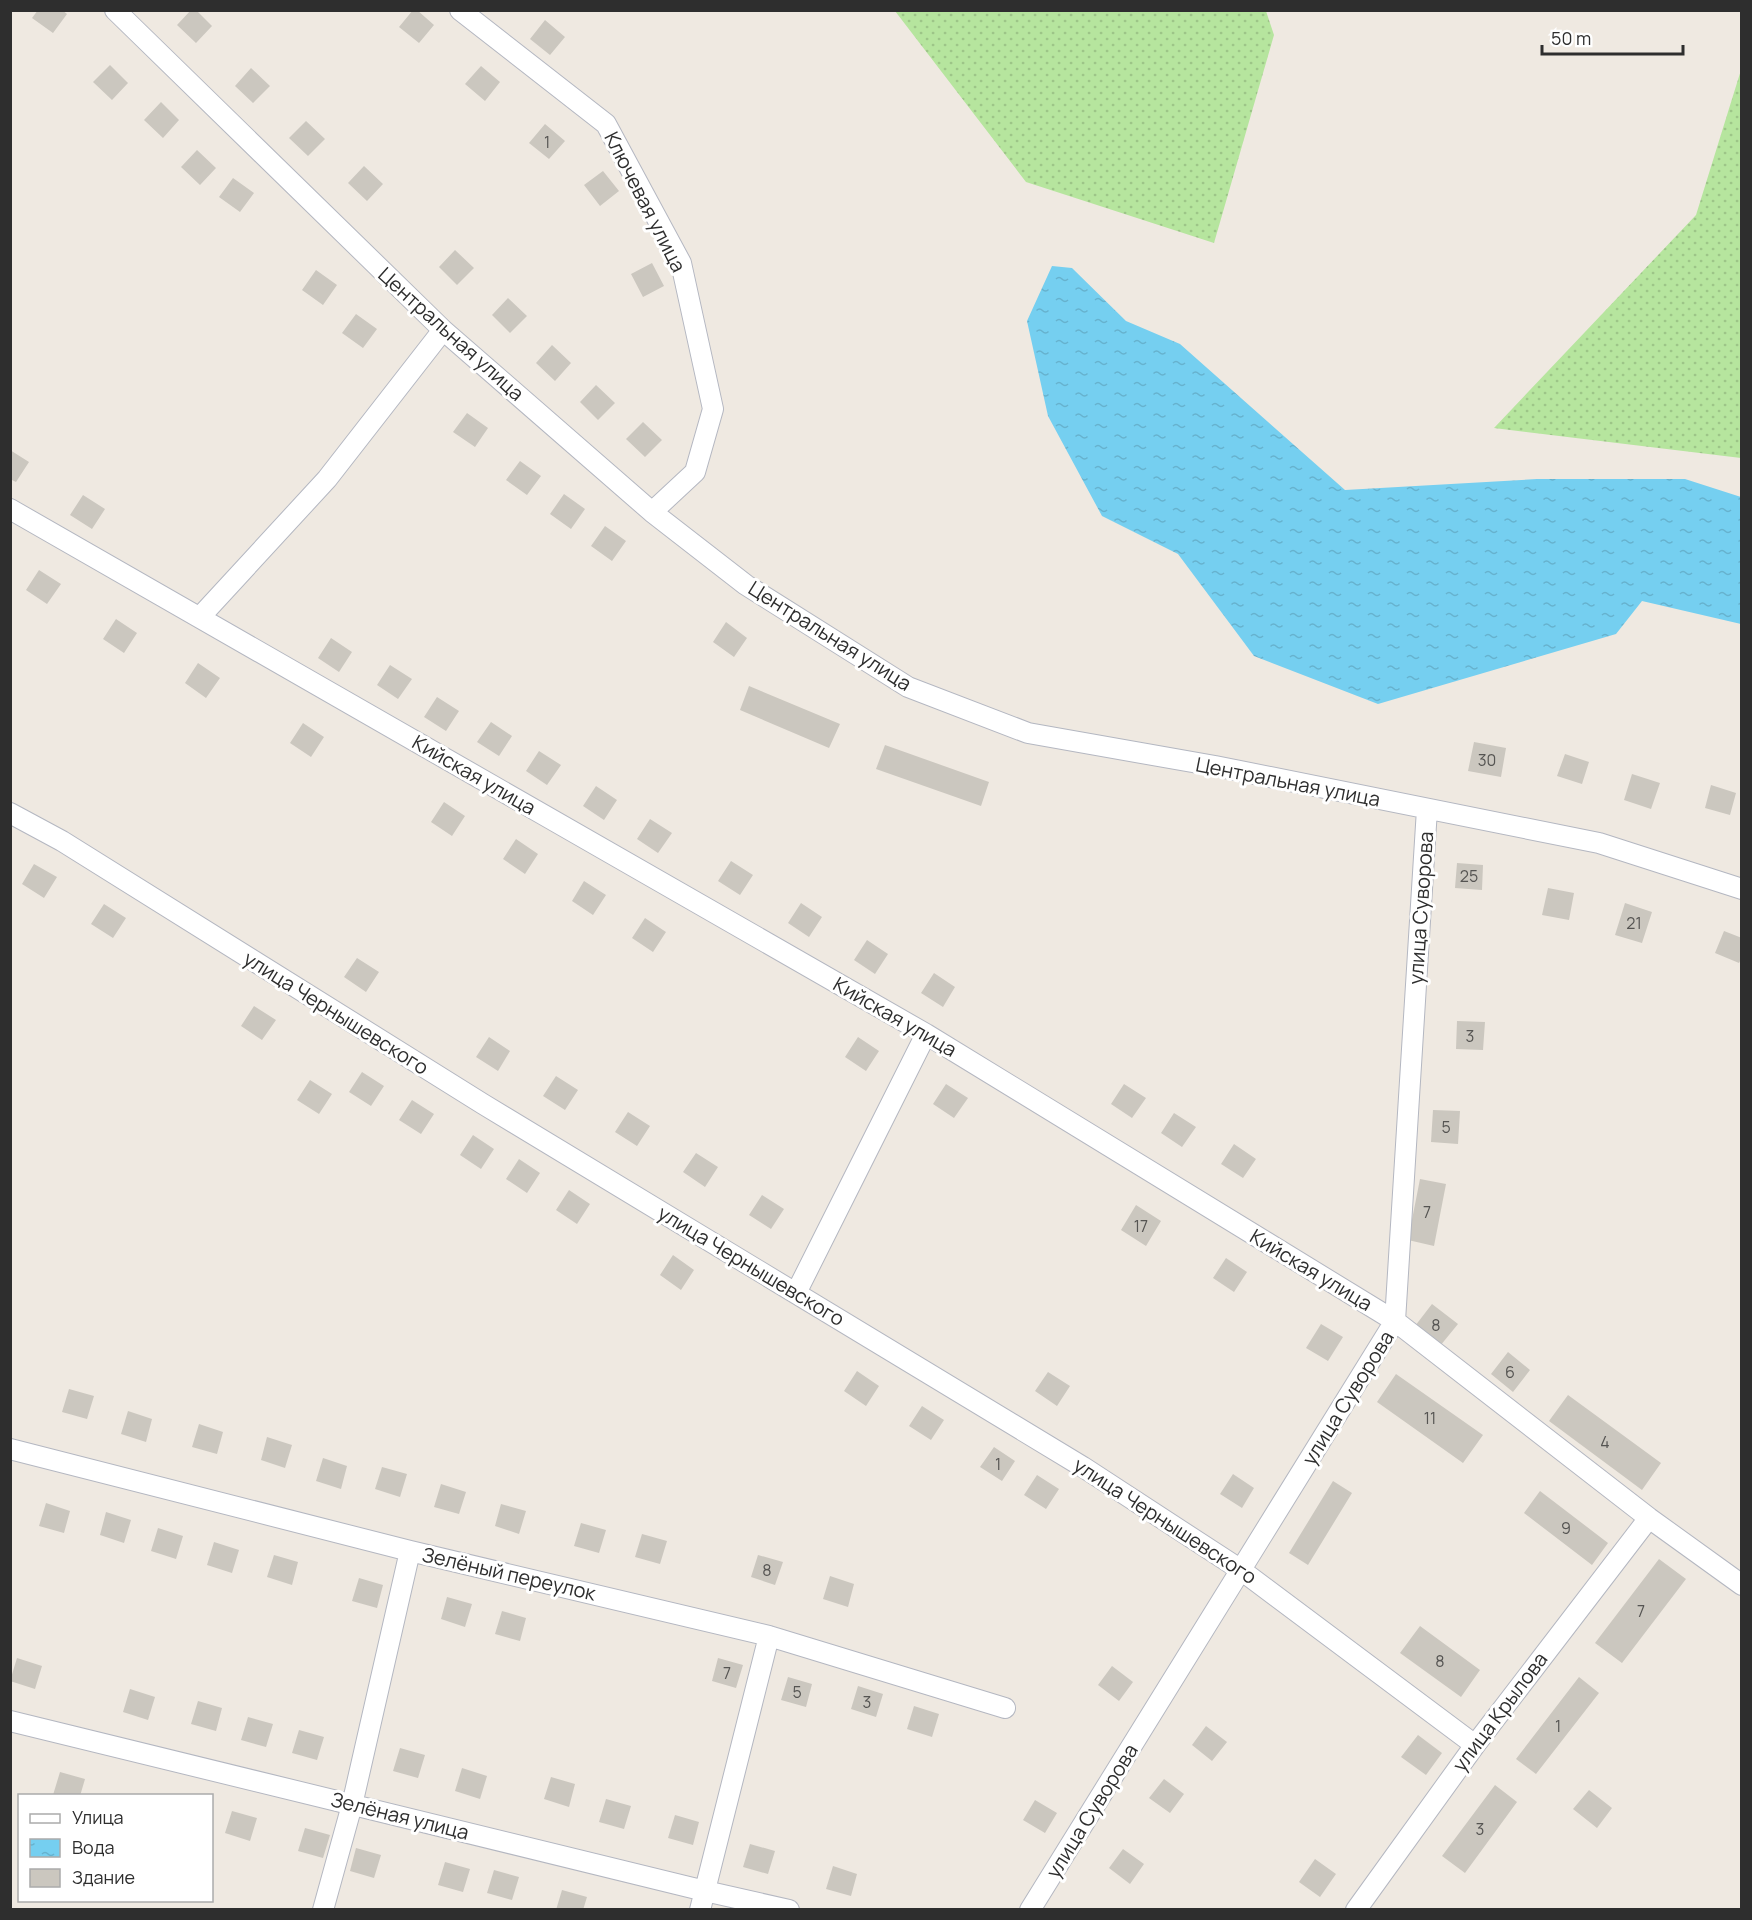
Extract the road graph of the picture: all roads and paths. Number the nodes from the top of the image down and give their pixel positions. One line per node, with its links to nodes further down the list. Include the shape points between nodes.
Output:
1 (115, 10): 3 (street, Центральная улица)
2 (460, 10): 5 (street, Ключевая улица, via 606,124 681,263 713,409 695,472)
3 (443, 330): 5 (street, Центральная улица); 6 (street, via 327,479)
4 (10, 509): 6 (street, Кийская улица)
5 (652, 512): 7 (street, Центральная улица, via 746,585 908,687 1028,733)
6 (200, 617): 10 (street, Кийская улица)
7 (1427, 809): 9 (street, Центральная улица, via 1599,843); 12 (street, улица Суворова)
8 (10, 813): 11 (street, улица Чернышевского, via 62,841 483,1104)
9 (1742, 889)
10 (926, 1034): 11 (street); 12 (street, Кийская улица)
11 (796, 1293): 16 (street, улица Чернышевского, via 1083,1467)
12 (1395, 1321): 14 (street, Кийская улица); 16 (street, улица Суворова)
13 (10, 1449): 15 (street, Зелёный переулок)
14 (1649, 1518): 17 (street, Кийская улица); 21 (street, улица Крылова)
15 (410, 1551): 18 (street, Зелёный переулок); 22 (street)
16 (1241, 1570): 21 (street, улица Чернышевского); 26 (street, улица Суворова)
17 (1742, 1585)
18 (769, 1636): 19 (street, Зелёный переулок); 23 (street)
19 (1005, 1708)
20 (10, 1721): 22 (street, Зелёная улица)
21 (1475, 1745): 27 (street, улица Крылова)
22 (352, 1805): 23 (street, Зелёная улица); 24 (street)
23 (702, 1900): 25 (street, Зелёная улица)
24 (323, 1910)
25 (789, 1910)
26 (1030, 1910)
27 (1356, 1910)

